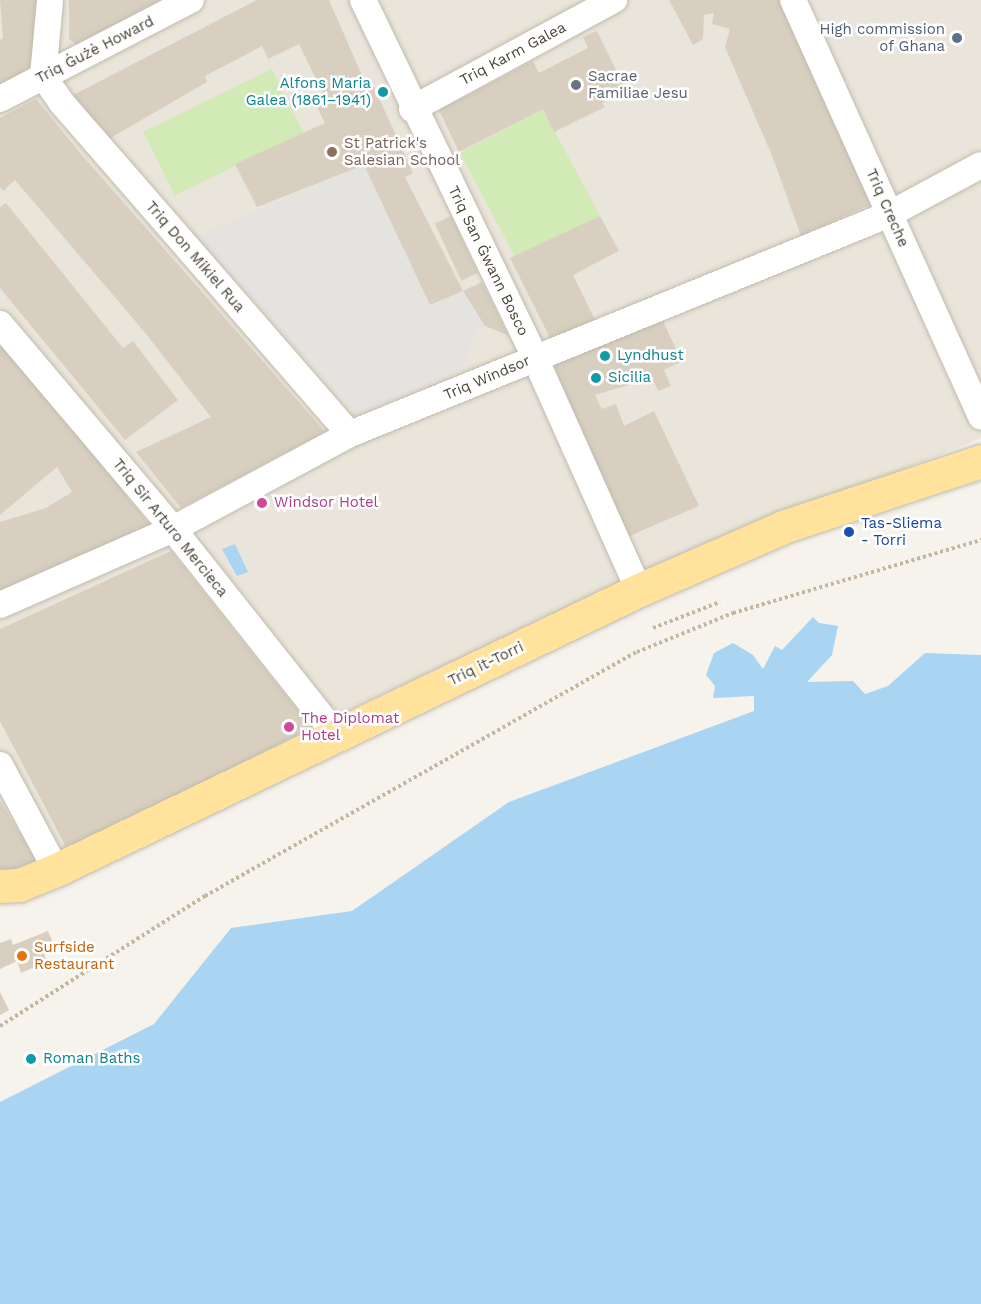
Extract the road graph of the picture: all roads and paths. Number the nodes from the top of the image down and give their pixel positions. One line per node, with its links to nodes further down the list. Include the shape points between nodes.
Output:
1 (50, 0): 6 (street)
2 (191, 0): 6 (street, Triq Ġużè Howard)
3 (363, 0): 8 (street, Triq San Ġwann Bosco)
4 (614, 0): 8 (street, Triq Karm Galea)
5 (793, 0): 10 (street, Triq Creche)
6 (43, 76): 7 (street, Triq Ġużè Howard); 14 (street, Triq Don Mikiel Rua, via 61,102)
7 (0, 99)
8 (412, 109): 12 (street, Triq San Ġwann Bosco)
9 (981, 165): 10 (street, Triq Windsor)
10 (890, 214): 12 (street, Triq Windsor); 13 (street, Triq Creche)
11 (0, 324): 16 (street, Triq Sir Arturo Mercieca)
12 (535, 357): 14 (street, Triq Windsor); 18 (street, Triq San Ġwann Bosco)
13 (981, 416)
14 (350, 434): 16 (street, Triq Windsor)
15 (981, 461): 18 (main road, Triq it-Torri, via 783,528)
16 (173, 529): 20 (street, Triq Windsor); 22 (street, Triq Sir Arturo Mercieca)
17 (981, 540): 26 (path, via 733,613 637,652 205,896)
18 (639, 590): 22 (main road, Triq it-Torri)
19 (720, 602): 21 (path)
20 (0, 605)
21 (652, 628)
22 (336, 736): 24 (main road, Triq it-Torri)
23 (0, 765): 24 (street)
24 (56, 870): 25 (main road, Triq it-Torri, via 19,885)
25 (0, 886)
26 (0, 1026)

